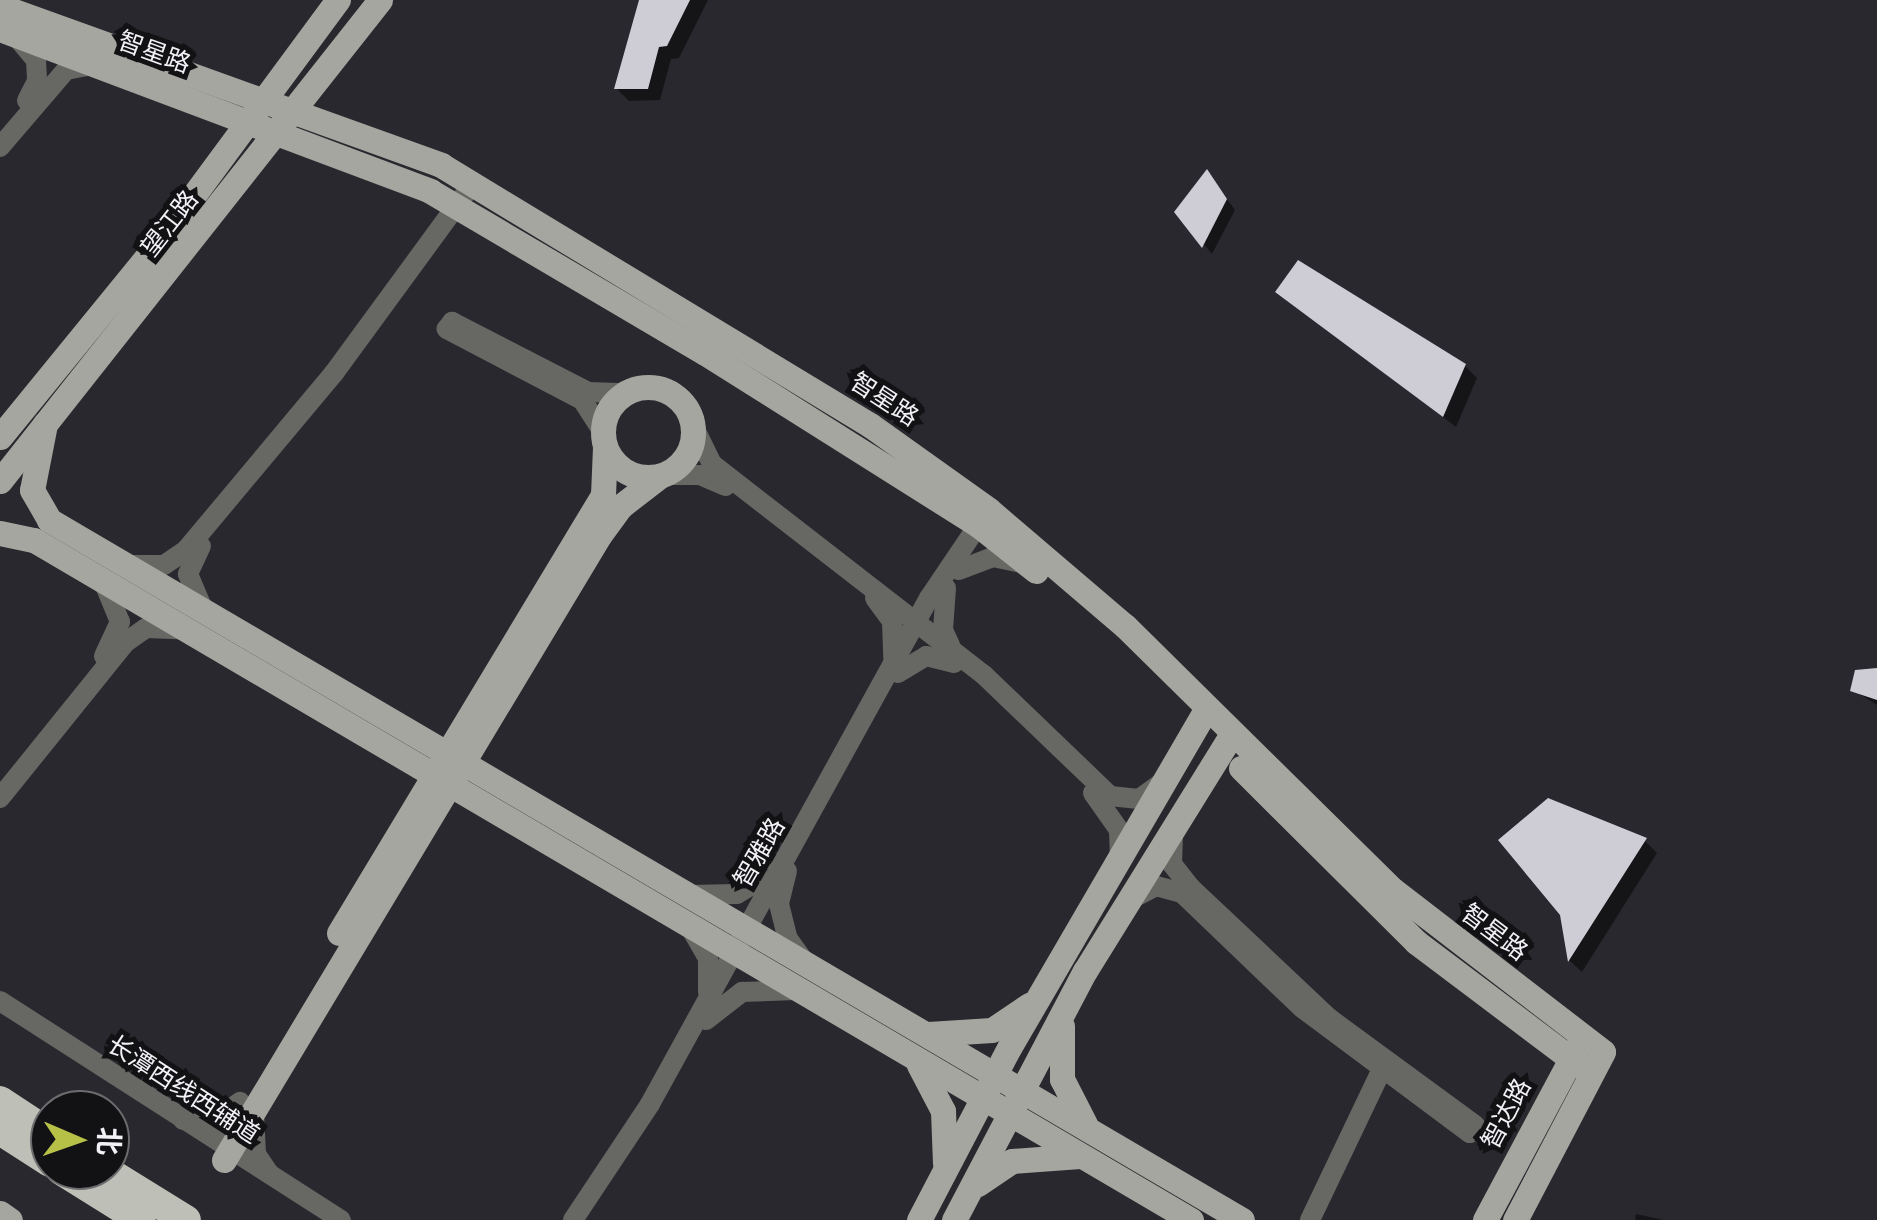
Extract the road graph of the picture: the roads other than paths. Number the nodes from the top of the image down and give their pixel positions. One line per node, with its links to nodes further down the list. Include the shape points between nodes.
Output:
1 (338, 0): 6 (main road, 望江路)
2 (380, 0): 7 (main road, 望江路)
3 (0, 6): 6 (main road, 智星路)
4 (7, 32): 5 (main road, 智星路); 9 (street, via 36,60 37,81)
5 (96, 64): 6 (main road, 智星路); 10 (street, via 66,70)
6 (257, 110): 7 (main road, 智星路); 8 (main road, 智星路); 16 (main road, 望江路)
7 (296, 110): 8 (main road, 望江路); 11 (main road, 智星路, via 398,146)
8 (279, 131): 12 (main road, 智星路); 14 (main road, 望江路)
9 (0, 133)
10 (0, 147)
11 (477, 185): 12 (street); 20 (main road, 智星路, via 870,425)
12 (460, 209): 20 (main road, 智星路); 22 (street, via 345,360 180,557 154,566); 27 (street, via 350,366 195,554 189,584)
13 (625, 393): 15 (main road, via 655,387 670,392); 17 (main road, via 606,416); 17 (street, via 588,392 452,322 448,329 582,400)
14 (45, 424): 19 (main road, 望江路); 22 (main road, via 32,474 36,504 49,520)
15 (694, 427): 18 (main road, via 688,456); 26 (street, via 712,464)
16 (0, 437)
17 (604, 439): 18 (main road, via 624,471); 33 (main road, via 603,496)
18 (663, 476): 26 (street, via 700,475 733,490); 33 (main road, via 611,516)
19 (0, 481)
20 (987, 520): 23 (main road, 智星路); 24 (street, 智雅路); 34 (main road, 智星路, via 1093,596)
21 (0, 533): 25 (main road, via 34,540)
22 (123, 564): 27 (main road)
23 (1032, 568): 24 (street, via 993,557); 32 (main road, 智星路)
24 (948, 580): 26 (street, via 911,598); 28 (street, 智雅路); 30 (street, via 942,630)
25 (103, 581): 29 (main road); 41 (street, via 118,606 115,638)
26 (877, 594): 28 (street); 31 (street, via 895,632)
27 (208, 614): 35 (main road)
28 (918, 628): 30 (street); 31 (street, 智雅路)
29 (183, 630): 37 (main road); 44 (street, via 156,626 137,632)
30 (956, 658): 31 (street, via 926,656); 40 (street, via 1110,796 1139,799); 48 (street, via 1108,809 1119,830)
31 (895, 671): 49 (street, 智雅路)
32 (1178, 701): 34 (main road, 智星路); 38 (main road, via 1185,728)
33 (481, 713): 35 (main road, via 434,732); 39 (main road); 45 (main road, via 484,756)
34 (1203, 716): 36 (main road, 智星路); 38 (main road)
35 (400, 728): 39 (main road)
36 (1227, 742): 42 (main road); 43 (main road, 智星路); 61 (main road, 智星路)
37 (387, 752): 39 (main road); 47 (main road, via 410,780)
38 (1179, 754): 40 (main road)
39 (446, 770): 45 (main road); 47 (main road)
40 (1164, 779): 48 (main road)
41 (0, 783)
42 (1197, 788): 43 (main road, via 1227,778); 46 (main road)
43 (1261, 790): 59 (main road, 智星路, via 1416,942)
44 (0, 798)
45 (505, 803): 47 (main road, via 452,810); 51 (main road)
46 (1175, 824): 50 (main road); 62 (street, via 1169,851 1178,875)
47 (410, 829): 68 (main road)
48 (1120, 856): 54 (main road)
49 (784, 867): 51 (street, via 737,894); 52 (street, 智雅路); 53 (street, via 783,920)
50 (1127, 902): 56 (main road); 62 (street, via 1156,886 1182,894)
51 (683, 906): 52 (main road); 58 (street, via 708,958)
52 (744, 942): 53 (main road); 58 (street, 智雅路)
53 (806, 979): 58 (street, via 742,992); 60 (main road)
54 (1042, 990): 60 (main road, via 992,1030); 63 (main road)
55 (0, 1000): 70 (street, 长潭西线西辅道)
56 (1067, 1005): 67 (main road); 73 (main road, via 1062,1078)
57 (0, 1010): 75 (street, 长潭西线西辅道)
58 (703, 1016): 87 (street, 智雅路); 88 (street, 智雅路, via 644,1131)
59 (1524, 1026): 61 (main road, 智星路); 69 (main road, via 1545,1054)
60 (918, 1046): 63 (main road); 76 (main road, via 943,1111)
61 (1587, 1056): 69 (main road, 智达路); 96 (main road)
62 (1383, 1067): 64 (street); 64 (street, via 1475,1124 1470,1132); 65 (street); 65 (street)
63 (989, 1087): 67 (main road); 76 (main road)
64 (1413, 1093): 65 (street)
65 (1374, 1097): 93 (street); 94 (street)
66 (0, 1102): 71 (highway)
67 (1017, 1104): 73 (main road); 80 (main road)
68 (247, 1108): 70 (street, via 214,1120); 75 (main road); 77 (street, via 256,1154)
69 (1542, 1110): 95 (main road, 智达路)
70 (180, 1120): 75 (street, 长潭西线西辅道)
71 (30, 1121)
72 (0, 1130): 74 (highway)
73 (1087, 1144): 80 (main road, via 1012,1161); 91 (main road); 92 (main road)
74 (30, 1149)
75 (220, 1151): 77 (street, 长潭西线西辅道); 85 (street, 长潭西线西辅道)
76 (942, 1176): 89 (main road)
77 (278, 1181): 86 (street, 长潭西线西辅道)
78 (130, 1185): 84 (highway)
79 (94, 1190): 83 (highway)
80 (971, 1191): 90 (main road)
81 (0, 1213): 82 (main road)
82 (10, 1220)
83 (141, 1220)
84 (186, 1220)
85 (318, 1220)
86 (340, 1220)
87 (573, 1220)
88 (584, 1220)
89 (919, 1220)
90 (954, 1220)
91 (1191, 1220)
92 (1242, 1220)
93 (1310, 1220)
94 (1321, 1220)
95 (1486, 1220)
96 (1515, 1220)

